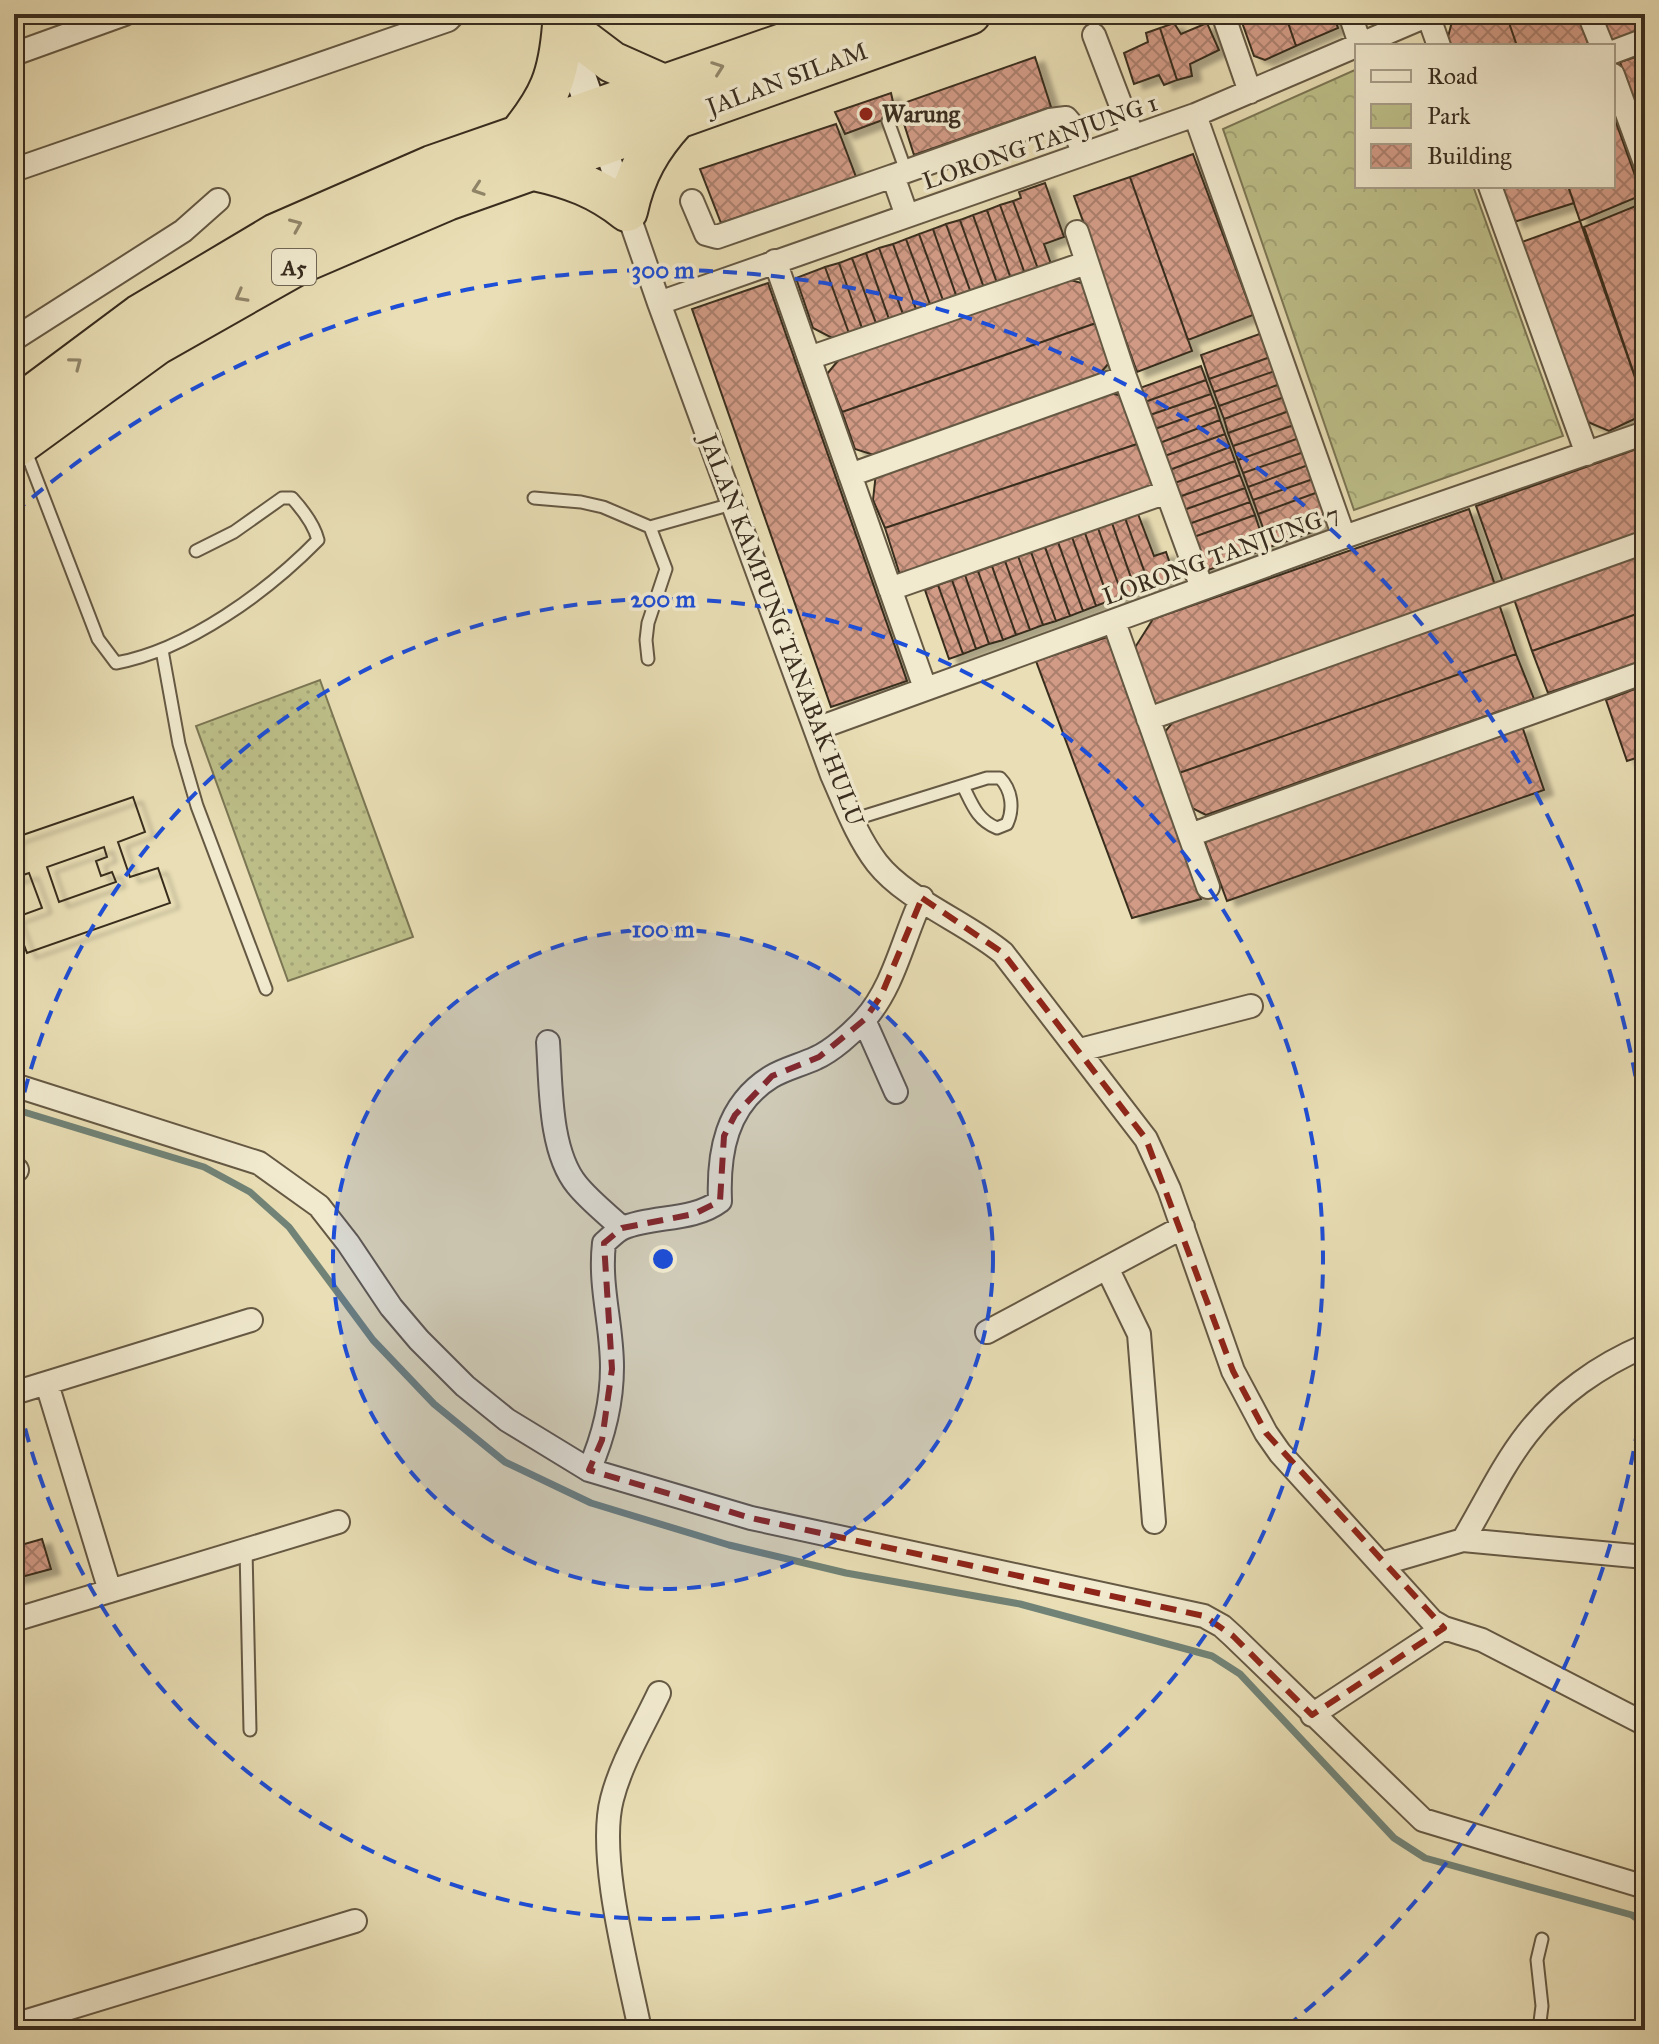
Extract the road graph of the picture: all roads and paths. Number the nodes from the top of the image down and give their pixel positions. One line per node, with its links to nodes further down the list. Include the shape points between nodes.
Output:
1 (125, 14): 17 (street)
2 (454, 14): 28 (street)
3 (869, 14): 20 (highway, JALAN SILAM, one-way to 3)
4 (970, 14): 20 (highway, JALAN SILAM)
5 (1223, 14): 19 (street)
6 (1350, 14): 12 (street)
7 (1589, 14): 14 (street)
8 (1429, 15): 12 (street, LORONG TANJUNG 1); 13 (street)
9 (561, 20): 20 (highway); 23 (main road); 25 (highway, via 556,78 534,117)
10 (1094, 35): 24 (street)
11 (1645, 40): 16 (street)
12 (1360, 44)
13 (1438, 44)
14 (1601, 44)
15 (1355, 46): 19 (street, LORONG TANJUNG 1)
16 (1615, 51)
17 (14, 54)
18 (1615, 80): 27 (street)
19 (1250, 92): 21 (street, LORONG TANJUNG 1)
20 (671, 102): 23 (highway, JALAN SILAM); 33 (highway, via 658,139 638,172)
21 (1195, 115): 24 (street, LORONG TANJUNG 1); 50 (street)
22 (888, 121): 29 (lane)
23 (598, 128): 25 (highway, A5); 33 (street, JALAN KAMPUNG TANABAK HULU)
24 (1133, 137): 26 (street, LORONG TANJUNG 1)
25 (526, 154): 33 (highway, via 606,194); 42 (highway, A5, via 447,200 300,263 157,344)
26 (1084, 154): 29 (street, via 1066,118); 34 (street, LORONG TANJUNG 1)
27 (1645, 163)
28 (14, 170)
29 (899, 173): 32 (street, via 717,237 706,234); 34 (street)
30 (1491, 188): 44 (street)
31 (218, 200): 39 (street, via 183,231)
32 (692, 201)
33 (627, 211): 38 (street, JALAN KAMPUNG TANABAK HULU)
34 (907, 216): 36 (street, LORONG TANJUNG 1)
35 (1077, 232): 37 (street)
36 (775, 261): 38 (street, LORONG TANJUNG 1); 40 (street)
37 (1086, 263): 40 (street); 41 (street)
38 (659, 303): 48 (street, JALAN KAMPUNG TANABAK HULU)
39 (14, 339)
40 (809, 358): 45 (street)
41 (1125, 377): 45 (street); 46 (street)
42 (17, 433): 56 (lane, via 98,639 116,663)
43 (1645, 433): 44 (street, LORONG TANJUNG 7)
44 (1587, 454): 50 (street, LORONG TANJUNG 7)
45 (850, 475): 54 (street)
46 (1167, 492): 53 (street); 54 (street)
47 (534, 498): 49 (lane, via 603,507)
48 (732, 504): 49 (lane); 61 (street, JALAN KAMPUNG TANABAK HULU)
49 (650, 527): 57 (lane, via 666,569 648,623)
50 (1344, 537): 53 (street, LORONG TANJUNG 7)
51 (1645, 542): 60 (street)
52 (196, 551): 56 (lane, via 282,498 292,498 298,505 318,540 233,611)
53 (1202, 588): 55 (street, LORONG TANJUNG 7)
54 (890, 589): 59 (street)
55 (1114, 622): 59 (street, LORONG TANJUNG 7); 60 (street)
56 (162, 650): 67 (lane, via 197,806)
57 (648, 659)
58 (1645, 672): 64 (street)
59 (925, 688): 61 (street, LORONG TANJUNG 7)
60 (1148, 719): 64 (street)
61 (816, 729): 63 (street, JALAN KAMPUNG TANABAK HULU)
62 (963, 786): 62 (lane, via 1000,778 1010,796 1007,824 988,824); 63 (lane)
63 (852, 820): 66 (street, JALAN KAMPUNG TANABAK HULU, via 878,864)
64 (1190, 835): 65 (street)
65 (1208, 887)
66 (922, 898): 69 (street, via 881,996); 71 (street, JALAN KAMPUNG TANABAK HULU, via 1003,953)
67 (266, 989)
68 (1251, 1006): 71 (street)
69 (864, 1020): 73 (street); 75 (street, via 819,1057 772,1076 753,1091 724,1136 720,1201 694,1214)
70 (548, 1042): 75 (street, via 563,1162 577,1185)
71 (1080, 1050): 74 (street, JALAN KAMPUNG TANABAK HULU, via 1146,1139)
72 (14, 1085): 82 (street, via 259,1163 319,1206 391,1307 465,1386 507,1420)
73 (896, 1092)
74 (1183, 1227): 76 (street); 88 (street, JALAN KAMPUNG TANABAK HULU, via 1233,1371 1266,1433)
75 (622, 1228): 82 (street, via 604,1243 601,1283 612,1369 602,1440)
76 (1107, 1268): 78 (street); 84 (street, via 1139,1334)
77 (251, 1320): 80 (street)
78 (987, 1332)
79 (1645, 1346): 85 (street, via 1614,1359 1555,1405 1521,1443)
80 (47, 1384): 81 (street); 89 (street)
81 (14, 1393)
82 (589, 1470): 93 (street, via 751,1518 1204,1616 1233,1636)
83 (338, 1522): 86 (street)
84 (1154, 1522)
85 (1463, 1540): 87 (street); 88 (street)
86 (246, 1550): 89 (street); 95 (lane)
87 (1645, 1557)
88 (1381, 1564): 91 (street, JALAN KAMPUNG TANABAK HULU)
89 (110, 1591): 90 (street)
90 (14, 1620)
91 (1444, 1628): 93 (street); 94 (street, via 1482,1640)
92 (659, 1693): 100 (street, via 622,1772 608,1822 612,1883)
93 (1312, 1715): 96 (street, via 1423,1820)
94 (1645, 1724)
95 (250, 1730)
96 (1645, 1887)
97 (355, 1921): 99 (street)
98 (1542, 1939): 101 (lane, via 1537,1960)
99 (14, 2025)
100 (640, 2030)
101 (1539, 2030)

